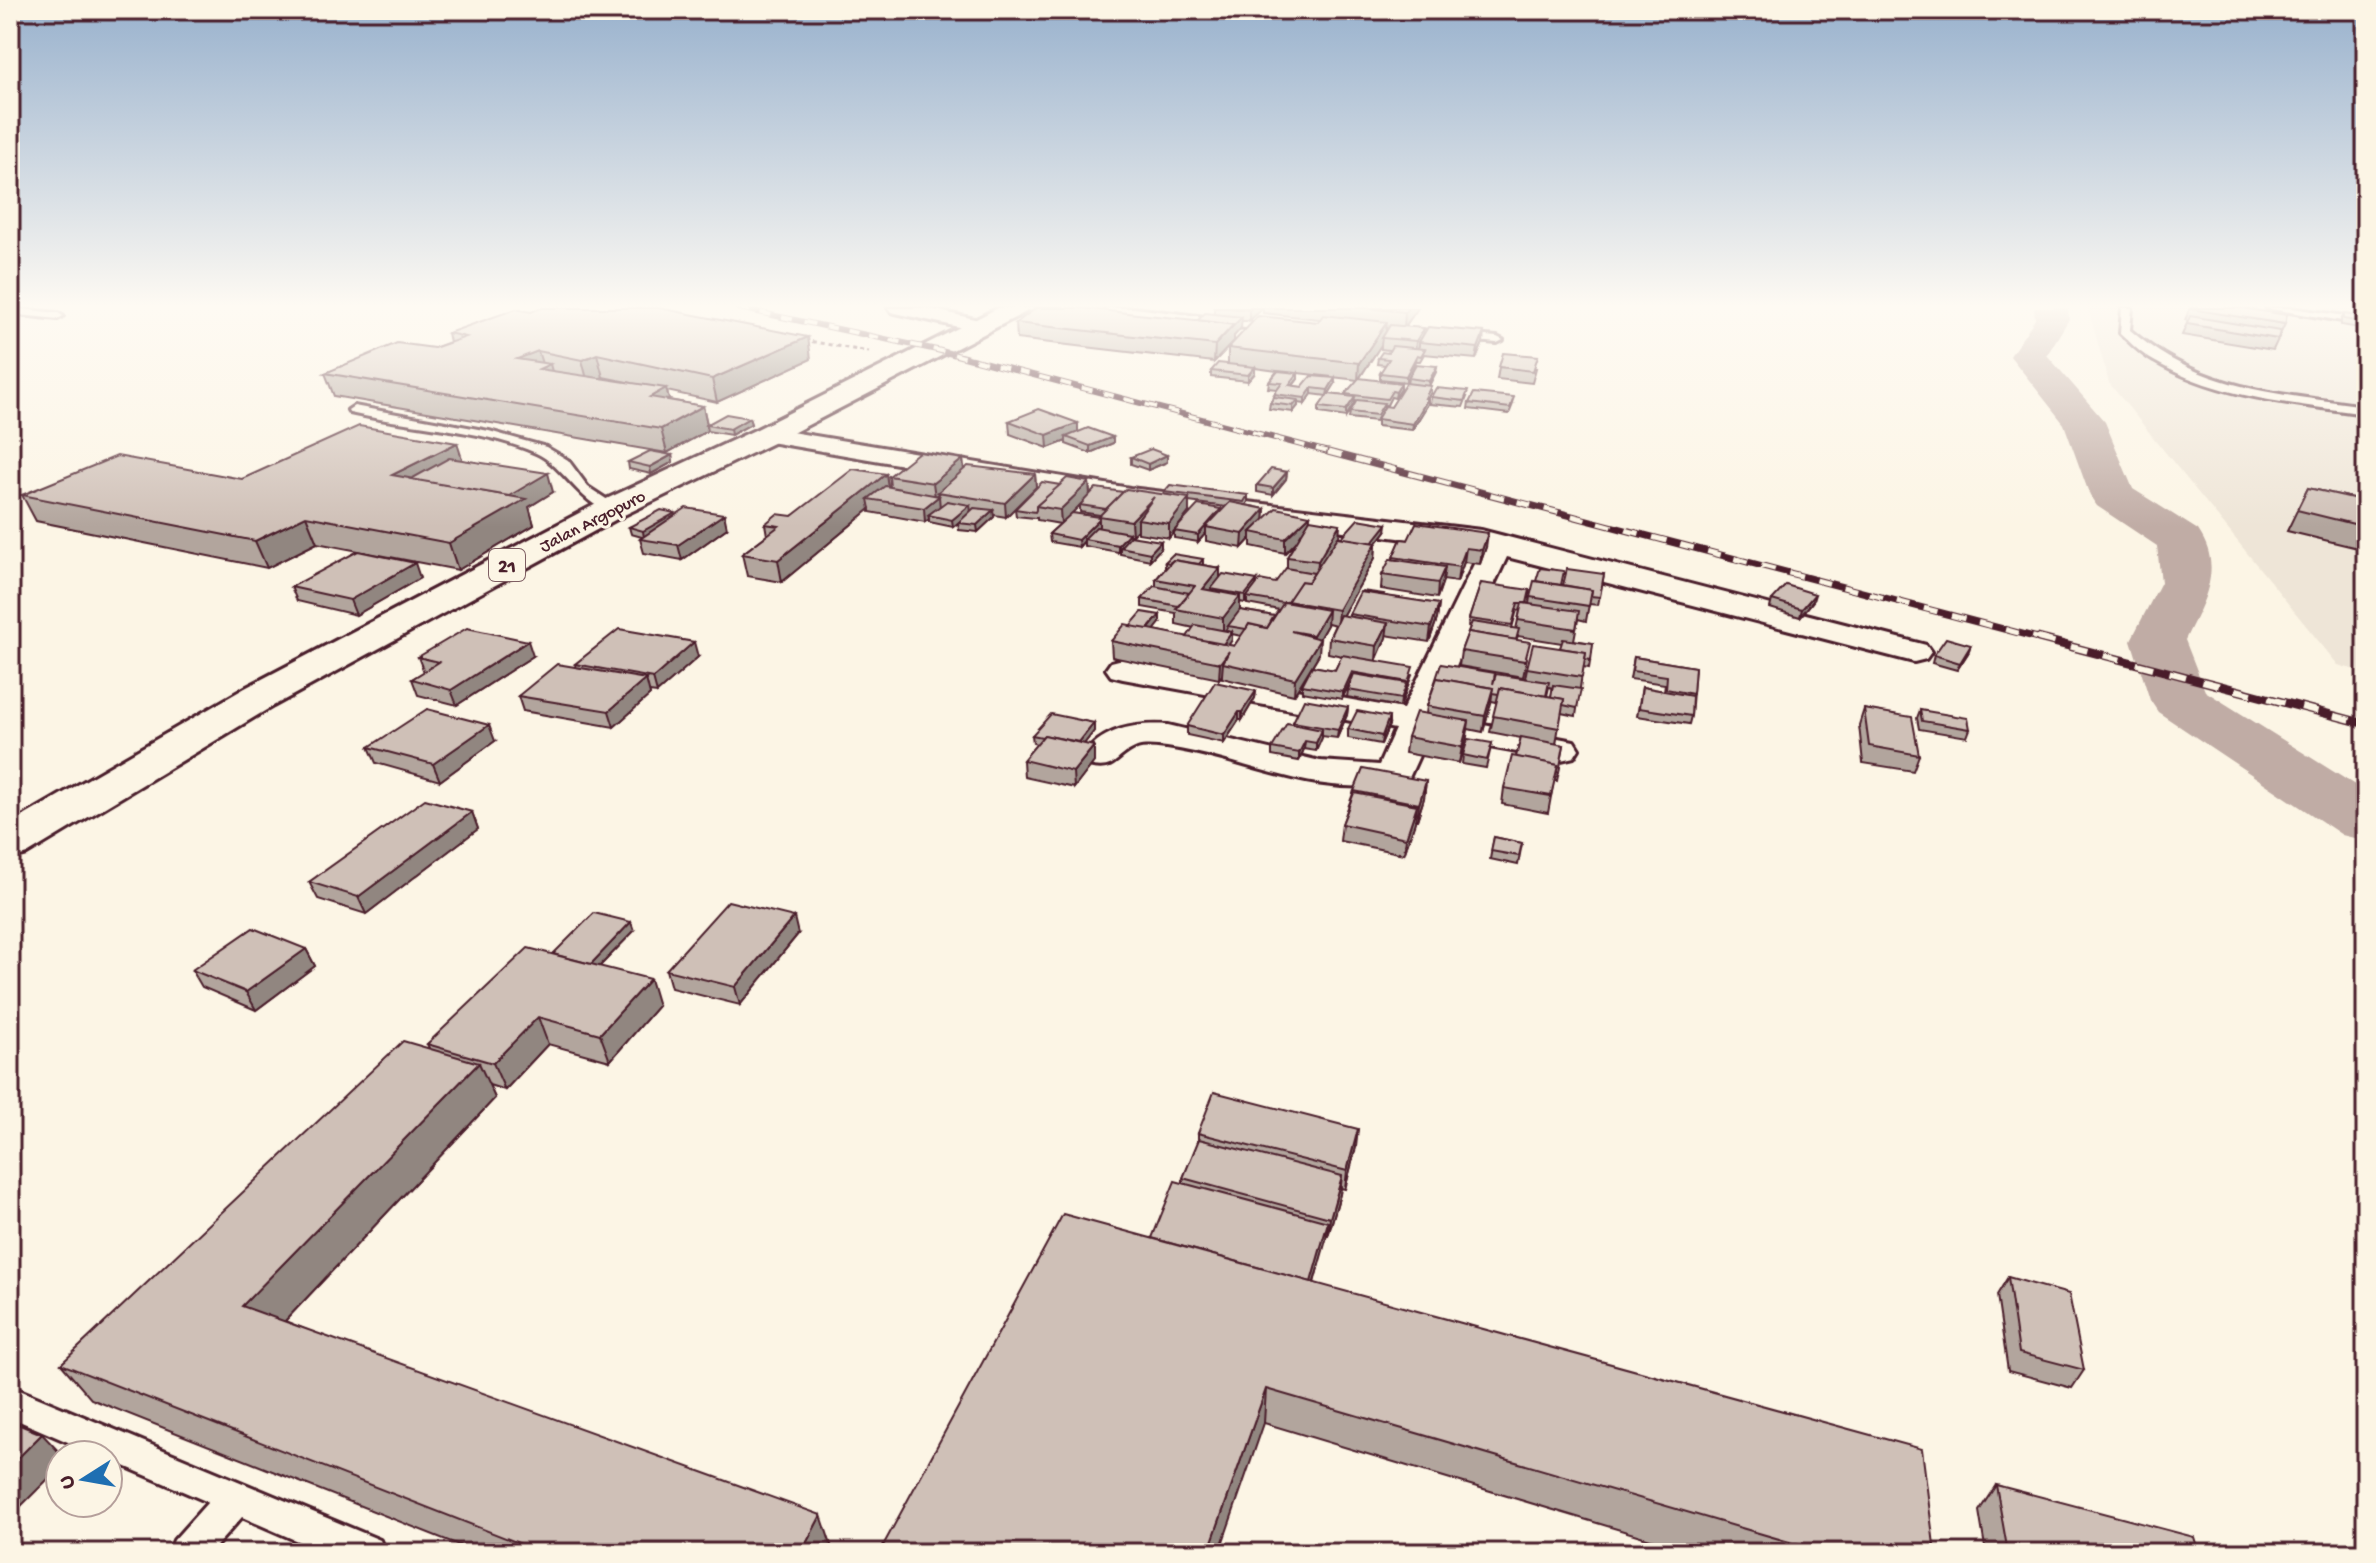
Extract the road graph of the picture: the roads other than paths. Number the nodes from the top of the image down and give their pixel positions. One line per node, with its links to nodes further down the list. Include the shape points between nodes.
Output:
1 (874, 381): 5 (highway, Jalan Argopuro / 21)
2 (2213, 381): 4 (lane)
3 (354, 410): 6 (lane, via 541,450 563,463 583,490)
4 (2366, 410)
5 (767, 435): 6 (highway, Jalan Argopuro / 21); 7 (street, via 1130,496)
6 (613, 508): 13 (highway, Jalan Argopuro / 21, via 259,697)
7 (1492, 544): 8 (street); 10 (street, via 1492,558)
8 (1914, 652)
9 (1123, 669): 10 (street)
10 (1415, 723): 11 (street); 12 (street, via 1395,772 1386,777 1332,774 1168,736 1116,741)
11 (1561, 749)
12 (1101, 757)
13 (10, 844)
14 (10, 1401): 15 (lane)
15 (236, 1497): 16 (lane); 17 (lane)
16 (187, 1553)
17 (367, 1553)

